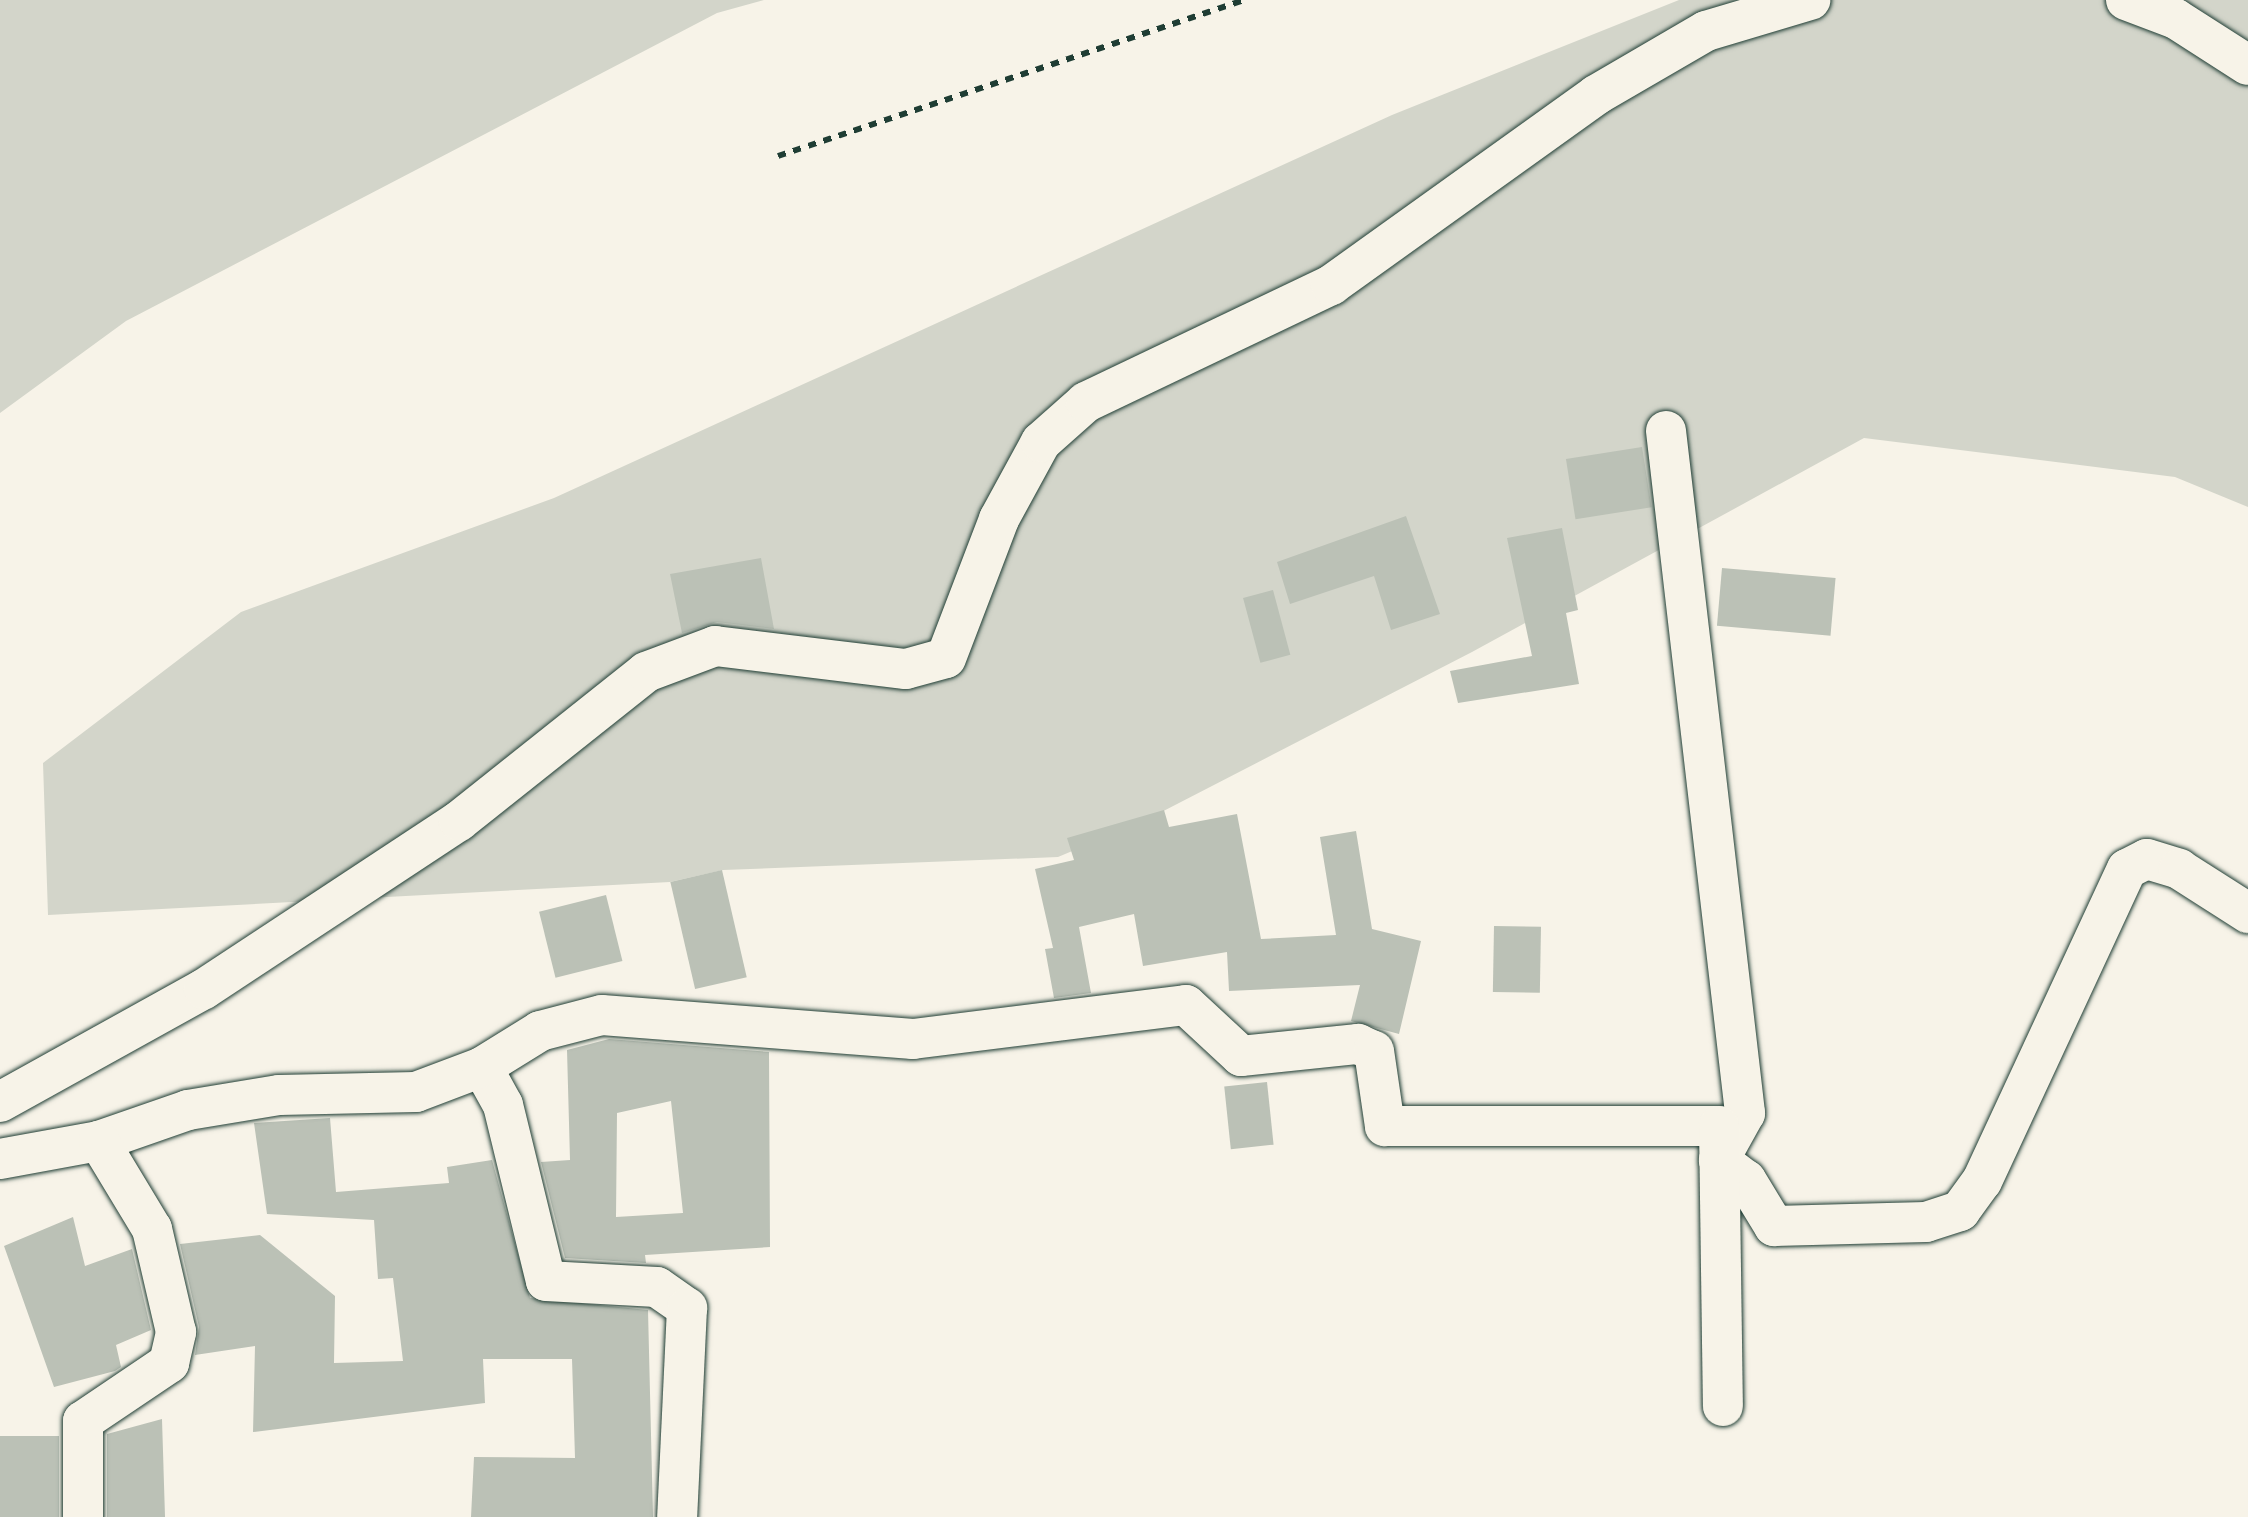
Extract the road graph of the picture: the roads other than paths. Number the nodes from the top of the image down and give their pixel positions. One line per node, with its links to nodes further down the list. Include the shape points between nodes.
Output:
1 (1810, 0): 7 (street, via 1706,31 1596,95 1331,285 1086,402 1032,457 946,658 906,669 714,646 646,672 459,821 204,989)
2 (2126, 0): 3 (street, via 2176,19)
3 (2248, 65)
4 (1666, 431): 10 (street, via 1745,1114)
5 (2248, 914): 10 (street, via 2179,869 2146,860 2127,869 1982,1181 1947,1220 1774,1226 1746,1180)
6 (482, 1067): 8 (street, via 416,1092 279,1095 188,1110); 10 (street, via 540,1030 602,1015 913,1039 1186,1005 1241,1056 1358,1044 1374,1050 1385,1126 1718,1126); 13 (street, via 504,1105 546,1281 657,1287 687,1308)
7 (0, 1102)
8 (99, 1141): 9 (street); 12 (street, via 152,1230 176,1332 169,1363 83,1421)
9 (0, 1159)
10 (1719, 1160): 11 (street)
11 (1723, 1406)
12 (83, 1517)
13 (677, 1517)

